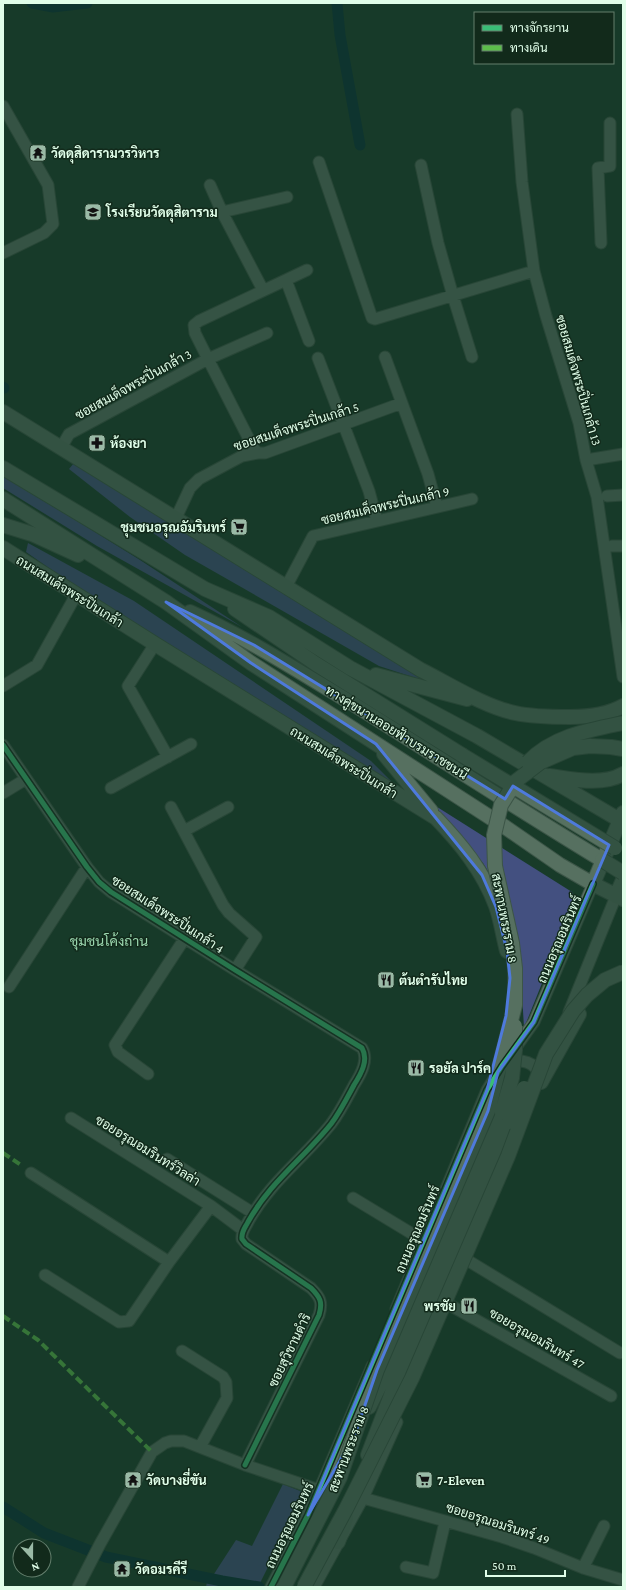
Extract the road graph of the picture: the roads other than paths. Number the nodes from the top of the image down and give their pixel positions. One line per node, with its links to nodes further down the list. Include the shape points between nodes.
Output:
1 (3, 106): 10 (street, via 48,185 52,224 44,233)
2 (517, 114): 12 (street, ซอยสมเด็จพระปิ่นเกล้า 13, via 522,182)
3 (610, 123): 9 (street, via 610,166 598,168)
4 (319, 162): 15 (street, via 372,318)
5 (421, 165): 15 (street)
6 (210, 185): 8 (street)
7 (287, 197): 8 (street)
8 (222, 212): 14 (street)
9 (601, 243)
10 (3, 253)
11 (307, 270): 13 (street, ซอยสมเด็จพระปิ่นเกล้า 3)
12 (534, 271): 15 (street); 28 (street, ซอยสมเด็จพระปิ่นเกล้า 13, via 579,423)
13 (286, 280): 14 (street, ซอยสมเด็จพระปิ่นเกล้า 3); 17 (street)
14 (263, 290): 21 (street, ซอยสมเด็จพระปิ่นเกล้า 3, via 194,325 195,333)
15 (453, 296): 19 (street)
16 (267, 333): 21 (street)
17 (309, 341)
18 (385, 357): 22 (street)
19 (472, 357)
20 (318, 358): 24 (street)
21 (208, 359): 25 (street, ซอยสมเด็จพระปิ่นเกล้า 3, via 70,434); 26 (street)
22 (402, 403): 24 (street, ซอยสมเด็จพระปิ่นเกล้า 5); 34 (street)
23 (3, 412): 25 (main road)
24 (343, 426): 26 (street, ซอยสมเด็จพระปิ่นเกล้า 5, via 265,453); 36 (street, via 369,491)
25 (61, 448): 35 (main road)
26 (258, 453): 35 (street, ซอยสมเด็จพระปิ่นเกล้า 5, via 242,456 199,479 190,488)
27 (623, 454): 28 (street)
28 (586, 460): 46 (street, ซอยสมเด็จพระปิ่นเกล้า 13, via 597,497)
29 (3, 468): 41 (main road)
30 (623, 495): 31 (street)
31 (607, 496)
32 (3, 499): 39 (main road)
33 (472, 500): 34 (street, ซอยสมเด็จพระปิ่นเกล้า 9)
34 (437, 507): 36 (street, ซอยสมเด็จพระปิ่นเกล้า 9)
35 (176, 518): 40 (main road)
36 (377, 521): 40 (street, ซอยสมเด็จพระปิ่นเกล้า 9, via 314,536)
37 (3, 525): 39 (main road, via 32,534)
38 (3, 548): 42 (main road, ถนนสมเด็จพระปิ่นเกล้า)
39 (115, 571): 43 (main road)
40 (286, 587): 48 (main road, via 421,670)
41 (205, 589): 45 (main road, via 269,618); 56 (main road, ทางคู่ขนานลอยฟ้าบรมราชชนนี)
42 (76, 594): 44 (main road, ถนนสมเด็จพระปิ่นเกล้า); 47 (street, via 37,665)
43 (166, 602): 52 (main road, via 251,663); 56 (main road, ทางคู่ขนานลอยฟ้าบรมราชชนนี, via 210,621)
44 (155, 644): 55 (street, via 128,686); 65 (main road, ถนนสมเด็จพระปิ่นเกล้า)
45 (350, 668): 48 (main road); 58 (main road, via 477,736)
46 (623, 677)
47 (3, 686)
48 (487, 703): 49 (main road, via 514,713 550,717 584,717)
49 (623, 706)
50 (623, 723): 60 (main road, bridge, via 589,730 550,744 529,761)
51 (191, 744): 55 (street)
52 (376, 744): 65 (main road); 72 (main road)
53 (3, 745): 59 (street, ซอยสมเด็จพระปิ่นเกล้า 4)
54 (623, 749): 60 (main road, สะพานพระราม 8, bridge, via 590,746 573,748 541,762)
55 (168, 757): 61 (street)
56 (459, 761): 68 (main road, ทางคู่ขนานลอยฟ้าบรมราชชนนี, bridge); 70 (main road, ทางคู่ขนานลอยฟ้าบรมราชชนนี, bridge)
57 (623, 774): 58 (main road, via 605,780)
58 (544, 776): 66 (main road)
59 (26, 779): 62 (street); 69 (street, ซอยสมเด็จพระปิ่นเกล้า 4)
60 (516, 781): 78 (main road, สะพานพระราม 8, bridge, via 501,805 494,835 495,866 512,943)
61 (111, 788)
62 (3, 793)
63 (171, 807): 67 (street)
64 (228, 807): 67 (street)
65 (436, 818): 83 (main road, ถนนสมเด็จพระปิ่นเกล้า, via 465,850 482,875 496,906 507,951 510,978 506,1016)
66 (622, 818): 72 (main road, ถนนอรุณอมรินทร์)
67 (184, 830): 75 (street, via 223,905 256,937)
68 (623, 853)
69 (87, 867): 74 (street, ซอยสมเด็จพระปิ่นเกล้า 4, via 111,892); 77 (street)
70 (623, 873)
71 (623, 880): 73 (main road)
72 (593, 884): 73 (main road); 80 (street, ถนนอรุณอมรินทร์, via 534,1022)
73 (620, 897): 82 (street)
74 (185, 938): 75 (street, ซอยสมเด็จพระปิ่นเกล้า 4); 81 (street, via 115,1045 118,1052)
75 (235, 970): 89 (street, ซอยสมเด็จพระปิ่นเกล้า 4, via 362,1048 365,1054 358,1078 331,1124 277,1181)
76 (623, 971): 79 (main road, สะพานพระราม 8, bridge, via 605,980 572,1011); 82 (main road, via 605,984 581,1011)
77 (8, 987)
78 (515, 1005): 98 (main road, bridge, via 512,1078 502,1112 405,1335); 113 (main road, สะพานพระราม 8, bridge, via 488,1111 377,1370 340,1477)
79 (546, 1054): 98 (main road, bridge, via 527,1082); 114 (main road, สะพานพระราม 8, bridge, via 508,1156 412,1378)
80 (502, 1066): 82 (street, via 514,1060 528,1063 538,1070); 83 (street, ถนนอรุณอมรินทร์)
81 (148, 1074)
82 (541, 1082): 92 (street, via 511,1160)
83 (487, 1090): 91 (street, ถนนอรุณอมรินทร์)
84 (71, 1118): 88 (street, ซอยอรุณอมรินทร์วิลล่า)
85 (168, 1159): 89 (street)
86 (31, 1173): 93 (street)
87 (353, 1198): 91 (street)
88 (211, 1206): 90 (street, ซอยอรุณอมรินทร์วิลล่า); 93 (street)
89 (252, 1213): 90 (street)
90 (243, 1230): 101 (street, ซอยสุวิชานดำริ, via 242,1239 246,1244 310,1288 320,1296 321,1302 319,1315)
91 (424, 1241): 102 (street, ถนนอรุณอมรินทร์)
92 (467, 1260): 95 (street); 97 (street)
93 (169, 1262): 94 (street, via 129,1321 125,1322 119,1322)
94 (45, 1275)
95 (448, 1304): 99 (street, ซอยอรุณอมรินทร์ 47); 103 (street)
96 (182, 1352): 100 (street, via 223,1377 226,1382 227,1398)
97 (620, 1353)
98 (392, 1374): 104 (main road, via 336,1473); 107 (main road)
99 (611, 1396)
100 (200, 1447): 101 (street); 111 (street, via 184,1441 171,1441 152,1452)
101 (245, 1465): 102 (street)
102 (319, 1490): 104 (street, ถนนอรุณอมรินทร์)
103 (363, 1498): 105 (street, ซอยอรุณอมรินทร์ 49); 107 (street)
104 (308, 1515): 112 (street, ถนนอรุณอมรินทร์)
105 (445, 1522): 108 (street, via 433,1573); 109 (street, ซอยอรุณอมรินทร์ 49, via 502,1537)
106 (604, 1526): 109 (street)
107 (338, 1542): 115 (street)
108 (406, 1567)
109 (583, 1568): 110 (street, ซอยอรุณอมรินทร์ 49)
110 (623, 1580)
111 (78, 1587)
112 (271, 1587)
113 (284, 1587)
114 (304, 1587)
115 (314, 1587)

